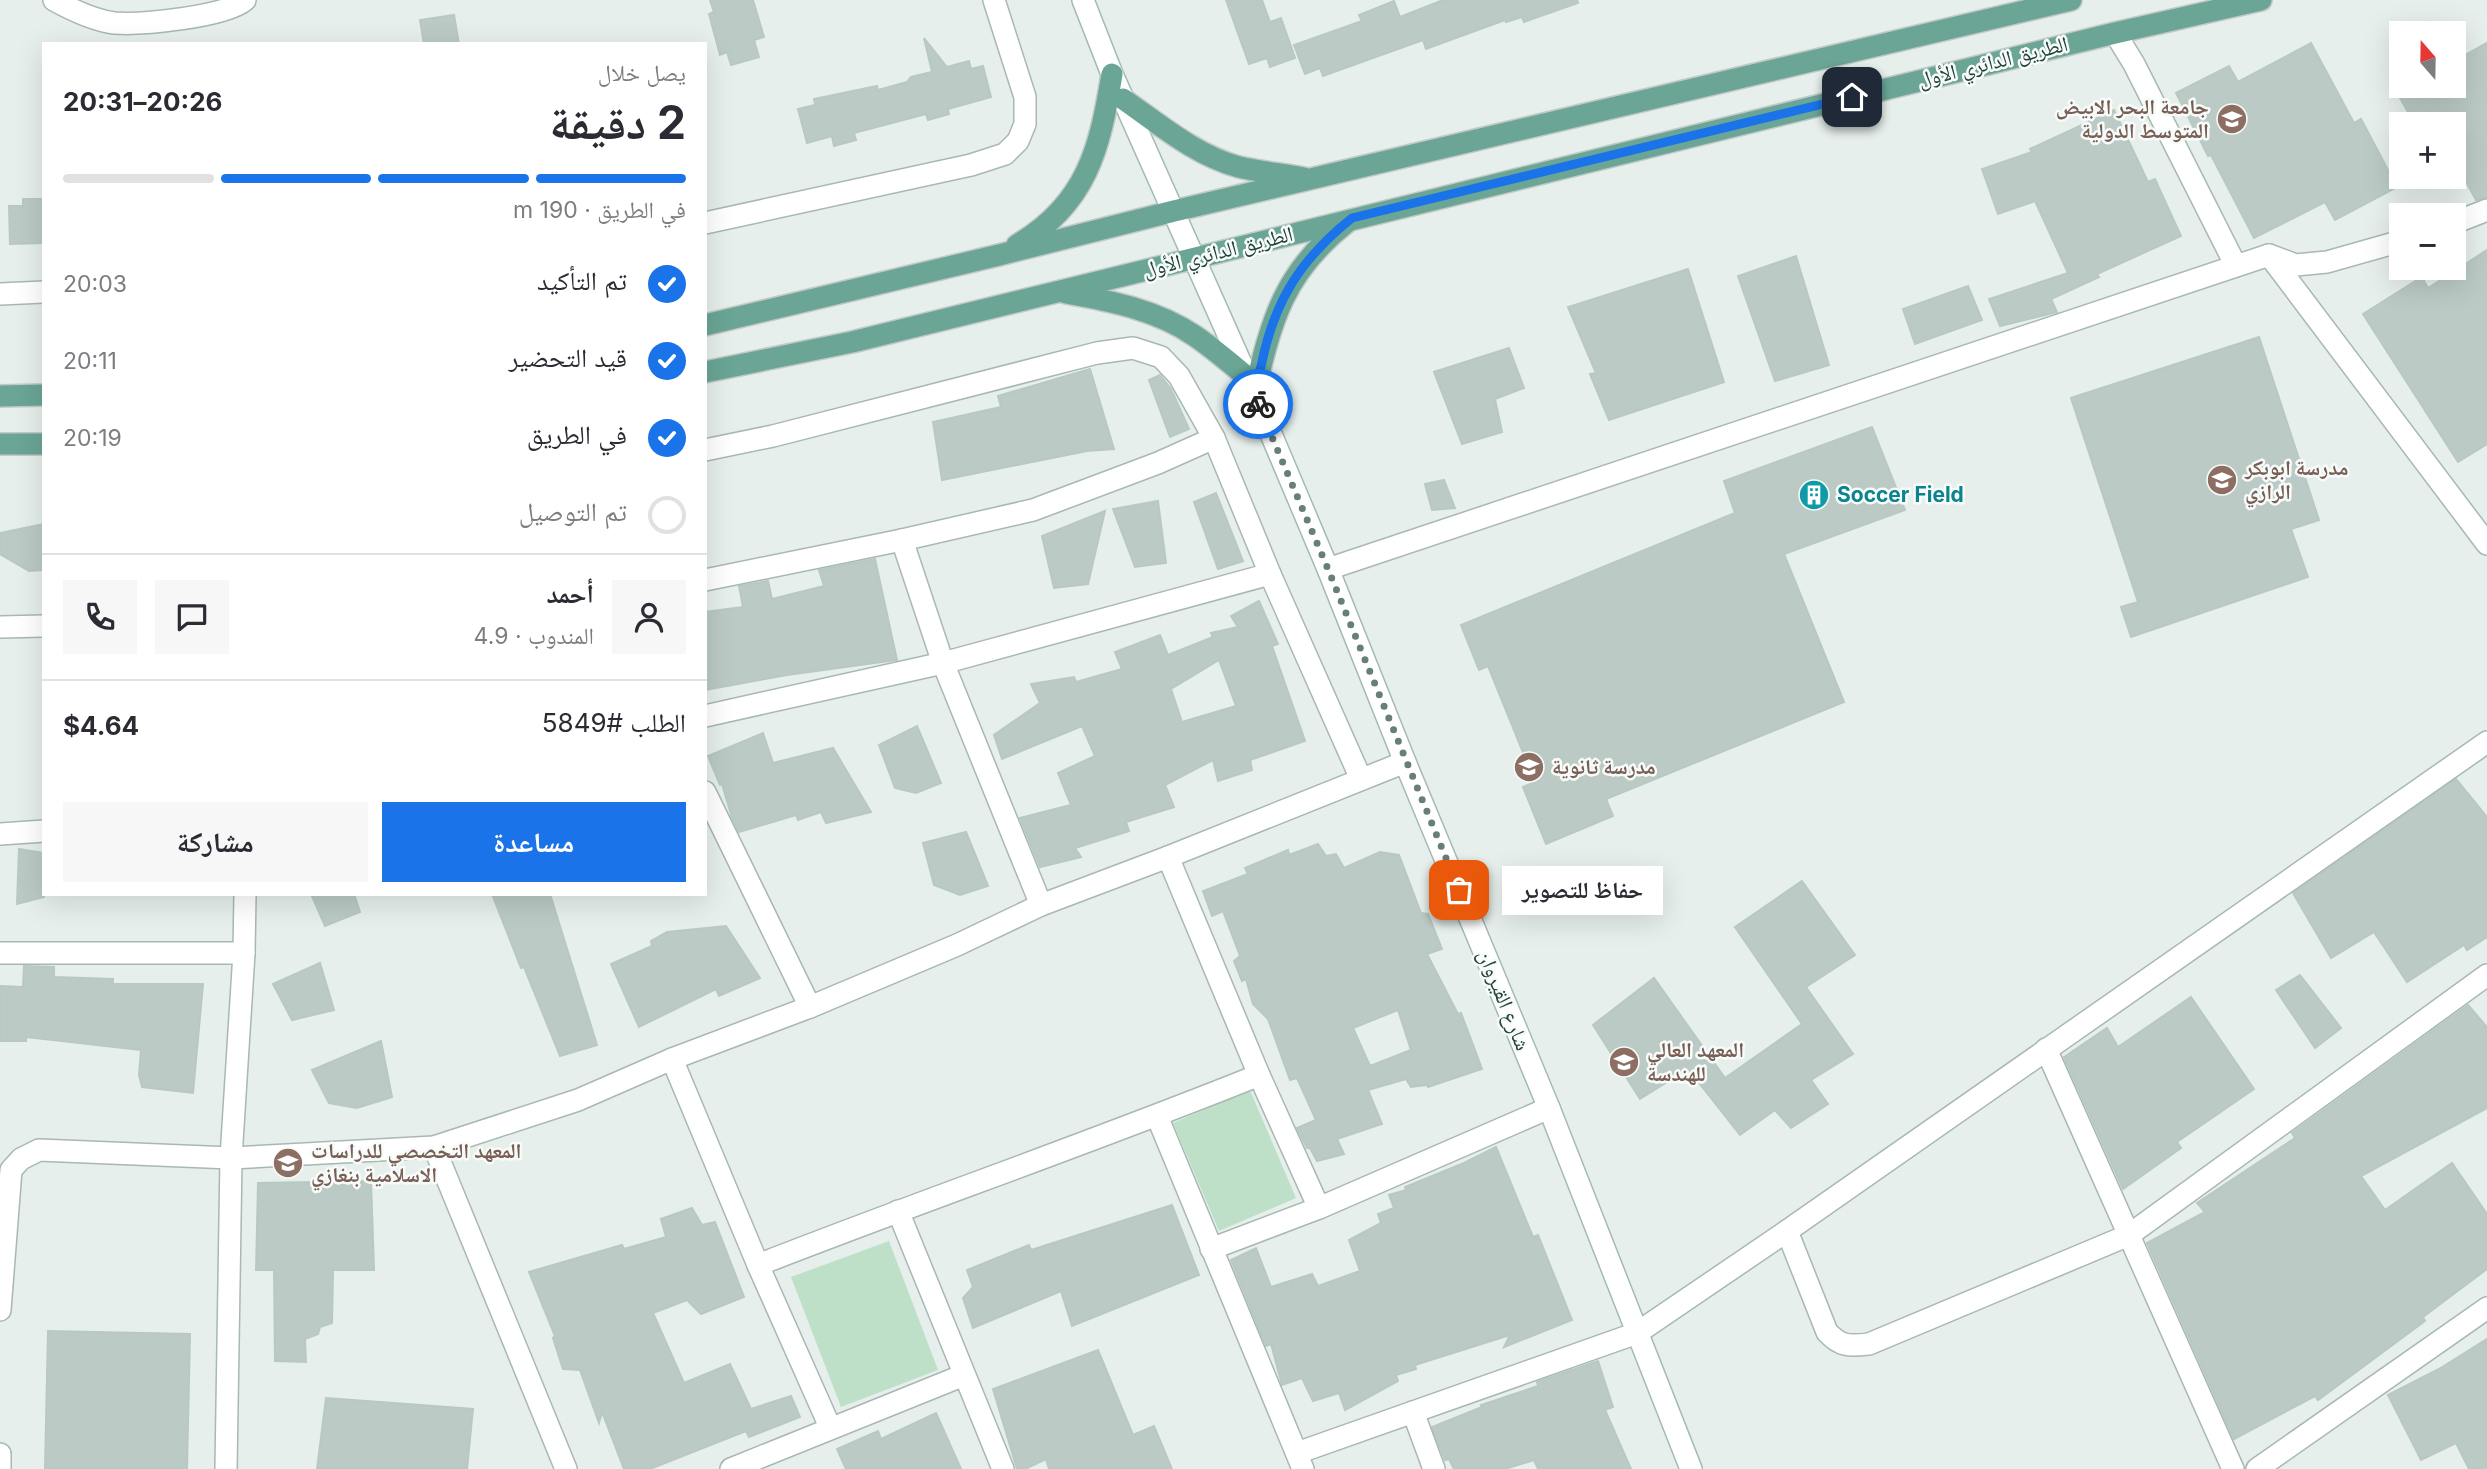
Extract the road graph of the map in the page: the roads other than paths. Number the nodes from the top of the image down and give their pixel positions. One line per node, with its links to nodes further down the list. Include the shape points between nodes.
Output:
1 (54, 0): 2 (street, via 114,23 211,14)
2 (246, 0)
3 (993, 0): 15 (street, via 1024,97 1025,124 1018,141 1005,154)
4 (1083, 0): 8 (street, شارع القيروان)
5 (2071, 0): 10 (main road, الطريق الدائري الأول)
6 (2261, 0): 7 (main road, الطريق الدائري الأول)
7 (2115, 33): 13 (main road, الطريق الدائري الأول); 20 (street)
8 (1112, 74): 9 (street, شارع القيروان); 17 (main road, via 1099,143 1084,178 1061,210 1032,236)
9 (1123, 99): 10 (main road, via 1216,159); 12 (street, شارع القيروان)
10 (1313, 179): 12 (main road, الطريق الدائري الأول)
11 (2487, 210): 14 (street)
12 (1174, 211): 17 (main road, الطريق الدائري الأول); 19 (street, شارع القيروان)
13 (1352, 218): 19 (main road, الطريق الدائري الأول); 26 (main road, via 1307,260 1289,286)
14 (2466, 218)
15 (707, 223)
16 (2389, 244): 18 (street, via 2327,262 2296,265)
17 (999, 255): 24 (main road, الطريق الدائري الأول)
18 (2269, 255): 20 (street); 34 (street)
19 (1194, 259): 21 (main road, الطريق الدائري الأول); 26 (street, شارع القيروان)
20 (2236, 266): 35 (street)
21 (1057, 291): 25 (main road, الطريق الدائري الأول, via 852,342); 26 (main road, via 1141,310 1193,335)
22 (42, 292): 23 (street)
23 (0, 294)
24 (707, 325)
25 (707, 372)
26 (1251, 386): 35 (street, شارع القيروان)
27 (42, 395): 28 (main road)
28 (0, 396)
29 (1214, 438): 32 (street, via 1179,376 1161,357 1133,348); 33 (street, via 1033,510); 36 (street)
30 (0, 444): 31 (main road)
31 (42, 444)
32 (707, 450)
33 (902, 540): 37 (street); 40 (street)
34 (2487, 544)
35 (1328, 569): 43 (street, شارع القيروان)
36 (1270, 574): 40 (street); 44 (street)
37 (707, 580)
38 (42, 626): 39 (street)
39 (0, 627)
40 (943, 663): 41 (street); 50 (street)
41 (707, 716)
42 (2487, 742): 55 (street)
43 (1405, 762): 44 (street); 58 (street, شارع القيروان)
44 (1361, 779): 48 (street)
45 (707, 796): 54 (street)
46 (42, 831): 47 (street)
47 (0, 834)
48 (1168, 857): 50 (street); 57 (street)
49 (245, 896): 52 (street)
50 (1041, 905): 54 (street)
51 (0, 953): 52 (street)
52 (244, 953): 61 (street)
53 (2487, 975): 65 (street)
54 (810, 1007): 56 (street)
55 (2046, 1049): 64 (street); 65 (street)
56 (672, 1059): 60 (street, via 578,1100); 67 (street)
57 (1259, 1075): 59 (street); 62 (street)
58 (1549, 1108): 62 (street); 70 (street, شارع القيروان)
59 (1157, 1116): 63 (street); 66 (street)
60 (434, 1147): 61 (street); 78 (street)
61 (231, 1158): 69 (street, via 39,1150 21,1159 11,1170); 77 (street)
62 (1319, 1208): 66 (street)
63 (898, 1210): 67 (street); 71 (street)
64 (1787, 1231): 65 (street, via 1827,1332 1836,1342 1850,1346 1869,1344); 70 (street)
65 (2129, 1235): 83 (street)
66 (1210, 1249): 75 (street)
67 (758, 1265): 73 (street)
68 (2487, 1308): 84 (street)
69 (0, 1310)
70 (1637, 1333): 72 (street); 82 (street, شارع القيروان)
71 (964, 1375): 73 (street); 80 (street)
72 (1413, 1412): 75 (street); 81 (street)
73 (830, 1427): 79 (street)
74 (0, 1454): 76 (street)
75 (1300, 1461)
76 (1, 1469)
77 (226, 1469)
78 (566, 1469)
79 (731, 1469)
80 (1003, 1469)
81 (1434, 1469)
82 (1691, 1469)
83 (2234, 1469)
84 (2257, 1469)

